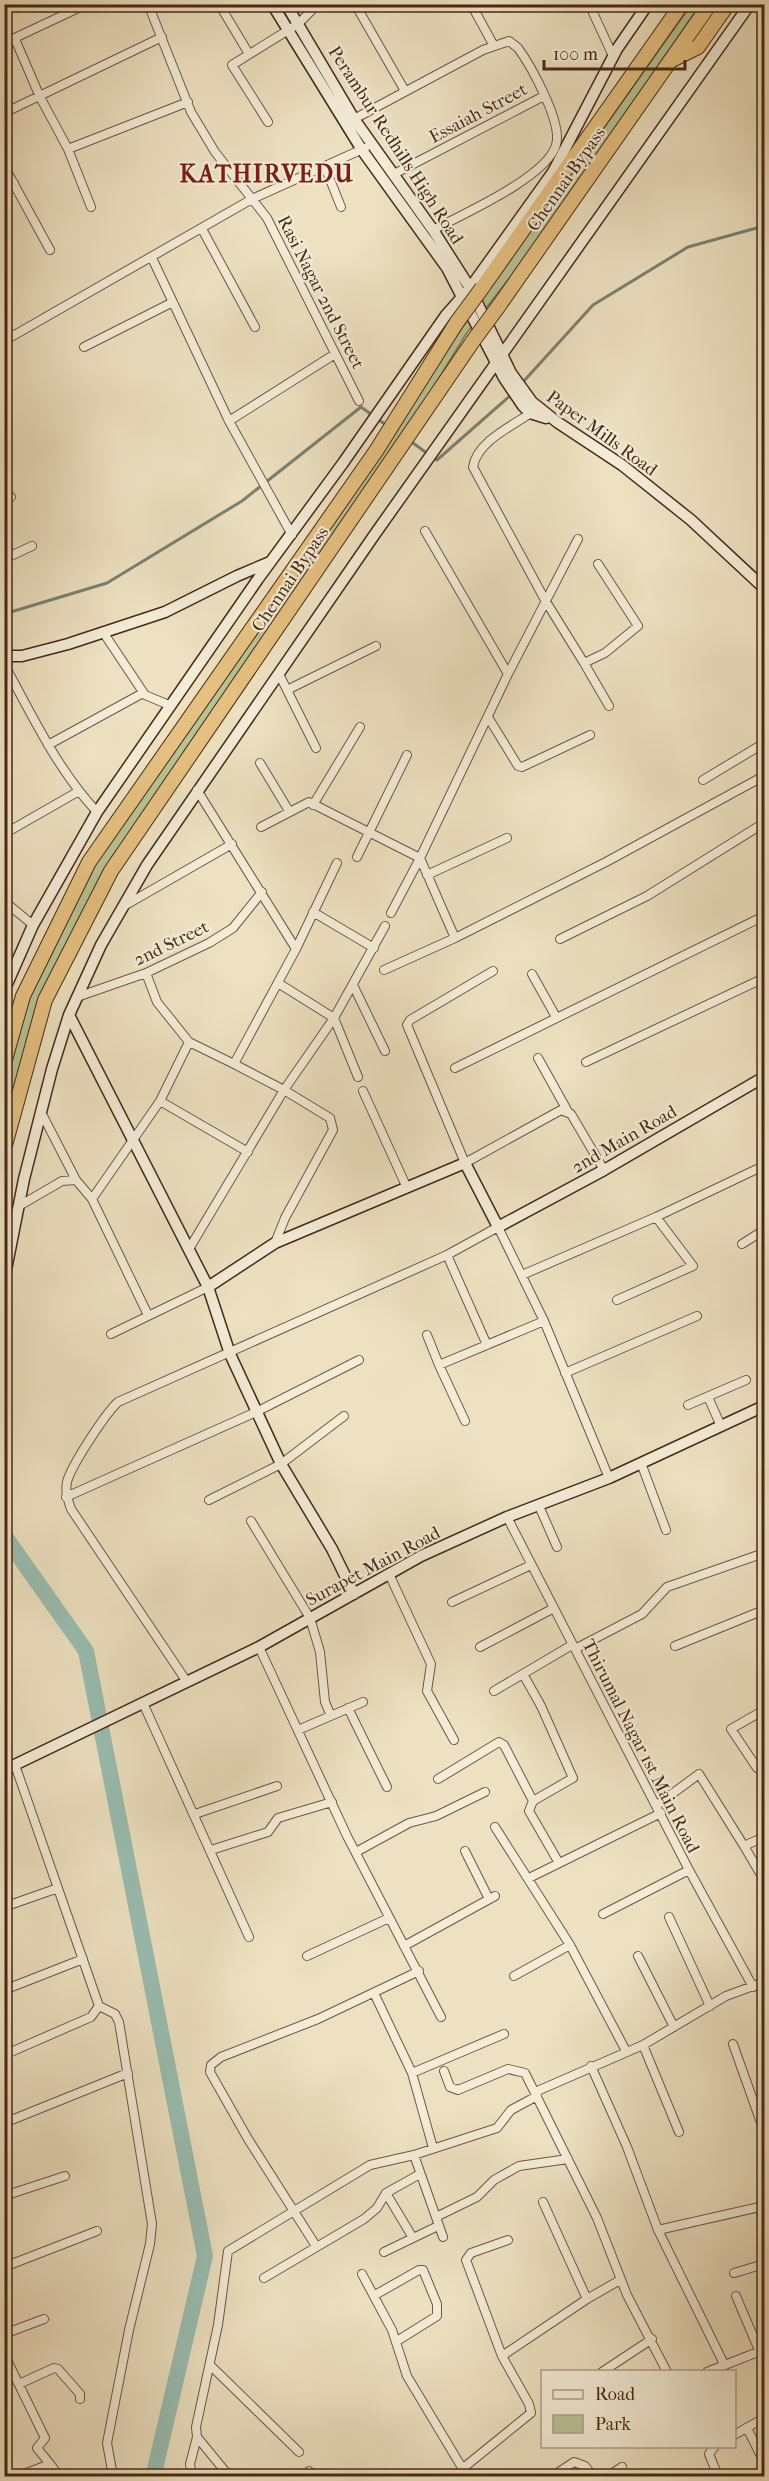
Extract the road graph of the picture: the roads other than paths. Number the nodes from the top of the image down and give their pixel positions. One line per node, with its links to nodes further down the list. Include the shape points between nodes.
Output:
1 (87, 4): 20 (street)
2 (148, 4): 19 (street, Rasi Nagar 2nd Street)
3 (219, 4): 23 (street)
4 (272, 4): 17 (street, Perambur Redhills High Road)
5 (286, 4): 16 (street, Perambur Redhills High Road)
6 (318, 4): 16 (street)
7 (355, 4): 26 (street)
8 (471, 4): 22 (street)
9 (589, 4): 24 (street)
10 (648, 4): 24 (street)
11 (672, 4): 18 (highway)
12 (682, 4): 18 (highway)
13 (710, 4): 25 (highway, Chennai Bypass)
14 (728, 4): 25 (highway, via 698,47)
15 (750, 4): 55 (street)
16 (298, 24): 17 (street); 31 (street, Perambur Redhills High Road)
17 (288, 31): 23 (street); 35 (street, Perambur Redhills High Road)
18 (660, 34): 49 (highway, Chennai Bypass)
19 (162, 37): 27 (street); 29 (street, Rasi Nagar 2nd Street)
20 (15, 39): 21 (street); 27 (street)
21 (4, 43)
22 (494, 46): 26 (street); 28 (street, via 514,43)
23 (249, 54): 32 (street, via 232,65)
24 (613, 56): 49 (street, via 553,172)
25 (670, 61): 143 (highway, Chennai Bypass, bridge, via 472,341 111,871 45,1000)
26 (405, 91): 31 (street)
27 (40, 96): 30 (street); 34 (street)
28 (544, 96): 38 (street, Essaiah Street); 45 (street, via 557,134 550,157 517,184)
29 (188, 102): 34 (street); 41 (street, Rasi Nagar 2nd Street, via 215,152)
30 (4, 113)
31 (354, 119): 33 (street, Perambur Redhills High Road)
32 (268, 122)
33 (372, 143): 35 (street); 38 (street, Perambur Redhills High Road)
34 (68, 149): 42 (street)
35 (362, 150): 37 (street); 49 (street, Perambur Redhills High Road, via 447,268)
36 (4, 166): 39 (street)
37 (325, 167): 41 (street); 43 (street)
38 (394, 174): 45 (street, Perambur Redhills High Road)
39 (14, 183): 40 (street); 46 (street)
40 (4, 187)
41 (252, 199): 44 (street); 54 (street, Rasi Nagar 2nd Street, via 267,218)
42 (91, 207)
43 (341, 207)
44 (202, 229): 47 (street); 51 (street)
45 (433, 230): 48 (street, Perambur Redhills High Road)
46 (50, 250)
47 (152, 258): 50 (street); 52 (street)
48 (460, 272): 49 (street, Paper Mills Road)
49 (472, 290): 55 (street, Paper Mills Road); 60 (street); 132 (highway, Chennai Bypass, bridge, via 457,322 376,451 89,862 23,996)
50 (172, 302): 53 (street); 58 (street)
51 (255, 327)
52 (4, 341)
53 (84, 347)
54 (335, 354): 56 (street, Rasi Nagar 2nd Street); 58 (street)
55 (497, 362): 57 (street, Paper Mills Road); 74 (street)
56 (359, 400)
57 (530, 408): 66 (street, Paper Mills Road, via 622,465); 67 (street, via 478,452 474,467)
58 (229, 421): 60 (street)
59 (425, 531): 73 (street)
60 (292, 535): 64 (street)
61 (578, 539): 67 (street)
62 (32, 546): 63 (street)
63 (4, 559)
64 (270, 562): 68 (street, via 165,612); 77 (street)
65 (598, 564): 71 (street, via 638,626 605,653)
66 (765, 588)
67 (545, 600): 71 (street); 73 (street)
68 (103, 633): 70 (street, via 22,656); 76 (street)
69 (376, 646): 75 (street)
70 (4, 656)
71 (584, 663): 78 (street)
72 (4, 664): 82 (street)
73 (508, 674): 79 (street)
74 (280, 676): 75 (street); 90 (street)
75 (287, 690): 84 (street)
76 (143, 693): 77 (street); 82 (street)
77 (169, 705): 93 (street)
78 (609, 706)
79 (488, 717): 81 (street, via 522,767); 101 (street)
80 (360, 728): 91 (street)
81 (590, 735)
82 (48, 746): 89 (street)
83 (763, 746): 88 (street)
84 (316, 748)
85 (407, 754): 96 (street)
86 (260, 763): 92 (street)
87 (765, 776): 112 (street)
88 (703, 780)
89 (79, 790): 93 (street); 97 (street)
90 (197, 790): 99 (street); 106 (street)
91 (313, 805): 92 (street, via 306,802); 96 (street)
92 (289, 811): 95 (street)
93 (97, 812): 110 (street)
94 (765, 823): 113 (street, via 647,896)
95 (261, 827)
96 (368, 832): 100 (street); 101 (street)
97 (4, 834)
98 (507, 838): 103 (street)
99 (232, 844): 104 (street); 106 (street)
100 (357, 857)
101 (420, 858): 103 (street); 108 (street)
102 (337, 863): 107 (street)
103 (427, 875): 112 (street)
104 (262, 892): 115 (street); 118 (street, 2nd Street, via 233,928)
105 (6, 904): 110 (street)
106 (123, 906): 124 (street)
107 (313, 912): 114 (street); 115 (street)
108 (391, 913)
109 (765, 916): 126 (street)
110 (33, 926): 123 (street)
111 (385, 926): 114 (street)
112 (455, 938): 116 (street)
113 (560, 939)
114 (374, 948): 122 (street)
115 (296, 949): 121 (street)
116 (384, 970)
117 (493, 971): 145 (street, via 407,1025)
118 (146, 973): 124 (street, 2nd Street); 128 (street, via 157,1002)
119 (532, 974): 126 (street)
120 (765, 978): 131 (street)
121 (278, 983): 127 (street); 133 (street)
122 (353, 985): 127 (street); 129 (street)
123 (5, 990)
124 (77, 997): 125 (street)
125 (69, 1015): 141 (street); 142 (street)
126 (556, 1017): 134 (street)
127 (334, 1018): 135 (street); 137 (street)
128 (189, 1042): 133 (street); 139 (street)
129 (385, 1051)
130 (538, 1058): 140 (street)
131 (586, 1062)
132 (4, 1063)
133 (234, 1064): 137 (street)
134 (455, 1068)
135 (358, 1077)
136 (765, 1077): 147 (street, 2nd Main Road)
137 (285, 1090): 144 (street); 155 (street, via 330,1118 333,1130)
138 (363, 1091): 149 (street)
139 (160, 1101): 142 (street); 144 (street)
140 (567, 1110): 145 (street); 147 (street)
141 (41, 1112): 148 (street); 151 (street)
142 (133, 1139): 150 (street); 157 (street)
143 (4, 1149)
144 (248, 1152): 157 (street)
145 (465, 1163): 149 (street); 153 (street)
146 (757, 1168): 152 (street)
147 (604, 1170): 153 (street, 2nd Main Road)
148 (76, 1180): 150 (street); 151 (street, via 62,1181)
149 (407, 1188): 155 (street)
150 (92, 1199): 163 (street)
151 (19, 1206): 160 (street)
152 (656, 1217): 159 (street); 162 (street, via 693,1266)
153 (498, 1227): 158 (street); 159 (street)
154 (765, 1230): 156 (street)
155 (275, 1243): 161 (street)
156 (742, 1244)
157 (189, 1249): 161 (street)
158 (447, 1255): 168 (street); 169 (street)
159 (522, 1275): 165 (street)
160 (4, 1280)
161 (208, 1287): 163 (street); 169 (street)
162 (617, 1300)
163 (148, 1315): 166 (street)
164 (697, 1316): 172 (street)
165 (544, 1321): 168 (street); 172 (street)
166 (111, 1334)
167 (427, 1335): 171 (street)
168 (487, 1346): 171 (street)
169 (230, 1354): 177 (street); 184 (street, via 118,1402 67,1480)
170 (359, 1360): 177 (street)
171 (439, 1365): 179 (street)
172 (565, 1373): 183 (street)
173 (746, 1380): 174 (street)
174 (708, 1397): 175 (street); 180 (street)
175 (688, 1405)
176 (765, 1406): 180 (street, Surapet Main Road)
177 (256, 1412): 182 (street); 184 (street)
178 (344, 1416): 182 (street)
179 (465, 1421)
180 (722, 1426): 181 (street, Surapet Main Road)
181 (641, 1463): 183 (street, Surapet Main Road); 189 (street)
182 (281, 1464): 185 (street); 194 (street, via 332,1548)
183 (609, 1478): 186 (street, Surapet Main Road)
184 (66, 1497): 204 (street)
185 (209, 1500)
186 (538, 1506): 187 (street, Surapet Main Road); 190 (street)
187 (507, 1517): 192 (street, Thirumal Nagar 1st Main Road); 193 (street, Surapet Main Road)
188 (251, 1521): 198 (street)
189 (666, 1530)
190 (557, 1547)
191 (765, 1553): 202 (street, via 668,1587 642,1614)
192 (531, 1565): 195 (street); 196 (street, Thirumal Nagar 1st Main Road)
193 (389, 1574): 194 (street, Surapet Main Road); 212 (street, via 431,1664 427,1691)
194 (354, 1594): 198 (street, Surapet Main Road)
195 (452, 1602)
196 (552, 1610): 201 (street); 202 (street, Thirumal Nagar 1st Main Road)
197 (765, 1610): 199 (street)
198 (310, 1618): 200 (street, Surapet Main Road); 210 (street)
199 (675, 1646)
200 (259, 1647): 204 (street, Surapet Main Road); 211 (street)
201 (480, 1647)
202 (573, 1647): 203 (street); 221 (street, Thirumal Nagar 1st Main Road)
203 (523, 1674): 205 (street); 219 (street, via 573,1779)
204 (187, 1682): 207 (street, Surapet Main Road)
205 (494, 1690)
206 (363, 1702): 208 (street)
207 (143, 1703): 214 (street, Surapet Main Road); 222 (street)
208 (348, 1708): 210 (street); 217 (street)
209 (765, 1710): 213 (street, via 731,1730 757,1767)
210 (330, 1716): 211 (street)
211 (298, 1730): 220 (street)
212 (454, 1740)
213 (765, 1766)
214 (10, 1767): 233 (street)
215 (438, 1779): 219 (street, via 500,1742)
216 (277, 1786): 222 (street)
217 (387, 1787)
218 (484, 1792): 228 (street, via 435,1816 409,1823)
219 (533, 1801): 229 (street, via 529,1811)
220 (332, 1802): 226 (street, via 278,1818 268,1832); 228 (street)
221 (659, 1809): 225 (street, via 699,1774); 229 (street); 230 (street, Thirumal Nagar 1st Main Road)
222 (195, 1814): 226 (street)
223 (495, 1827): 231 (street)
224 (765, 1837): 225 (street)
225 (744, 1846): 232 (street)
226 (212, 1850): 238 (street)
227 (465, 1851): 240 (street, via 492,1897)
228 (356, 1852): 237 (street)
229 (559, 1863): 231 (street)
230 (689, 1870): 235 (street); 247 (street, Thirumal Nagar 1st Main Road)
231 (529, 1878): 239 (street)
232 (765, 1880)
233 (58, 1888): 234 (street); 243 (street)
234 (4, 1907)
235 (603, 1914)
236 (669, 1917): 251 (street)
237 (389, 1918): 240 (street); 241 (street)
238 (249, 1937)
239 (570, 1945): 245 (street); 257 (street)
240 (404, 1946): 244 (street)
241 (307, 1956)
242 (638, 1956): 253 (street)
243 (83, 1959): 248 (street); 250 (street)
244 (419, 1971): 249 (street); 252 (street)
245 (514, 1976)
246 (765, 1982): 247 (street)
247 (753, 1987): 251 (street)
248 (4, 1990)
249 (374, 1993): 262 (street); 276 (street, via 221,2057 211,2065 210,2072 248,2139)
250 (99, 2006): 258 (street, via 91,2017); 261 (street, via 117,2017)
251 (711, 2006): 253 (street)
252 (441, 2017)
253 (674, 2027): 256 (street)
254 (504, 2034): 262 (street)
255 (733, 2044): 265 (street)
256 (643, 2045): 257 (street); 266 (street)
257 (626, 2051): 259 (street)
258 (4, 2055)
259 (591, 2066): 263 (street); 278 (street)
260 (444, 2071): 263 (street, via 450,2087 458,2090 515,2068 525,2073)
261 (128, 2073): 264 (street); 321 (street, via 152,2235 107,2443)
262 (412, 2073): 267 (street)
263 (536, 2094): 267 (street, via 511,2110 497,2128); 269 (street)
264 (4, 2123)
265 (765, 2131)
266 (679, 2132)
267 (433, 2148): 268 (street)
268 (414, 2155): 270 (street); 276 (street, via 370,2165)
269 (568, 2159): 277 (street, via 519,2166); 290 (street, via 597,2218)
270 (420, 2174): 272 (street); 277 (street)
271 (64, 2176): 273 (street)
272 (386, 2193): 281 (street); 283 (street, via 364,2219)
273 (4, 2196)
274 (543, 2202): 293 (street)
275 (765, 2206): 278 (street)
276 (295, 2213): 283 (street); 303 (street, via 228,2251)
277 (437, 2221): 280 (street); 281 (street)
278 (658, 2230): 302 (street)
279 (97, 2231): 286 (street)
280 (443, 2237)
281 (413, 2238): 284 (street)
282 (508, 2240): 300 (street, via 471,2253 466,2260)
283 (316, 2246): 289 (street)
284 (384, 2252)
285 (765, 2264): 287 (street)
286 (4, 2267)
287 (734, 2272)
288 (362, 2274): 291 (street)
289 (264, 2278)
290 (620, 2280): 293 (street); 296 (street)
291 (375, 2295): 297 (street); 297 (street, via 423,2270 437,2304 437,2316)
292 (736, 2296): 298 (street)
293 (587, 2299): 300 (street)
294 (44, 2319): 295 (street)
295 (4, 2334)
296 (652, 2339): 304 (street); 305 (street)
297 (397, 2341): 318 (street, via 407,2376)
298 (762, 2350): 301 (street); 302 (street)
299 (4, 2354): 307 (street)
300 (502, 2356): 318 (street, via 531,2413)
301 (765, 2362)
302 (724, 2364): 306 (street)
303 (210, 2365): 312 (street); 314 (street)
304 (605, 2370)
305 (665, 2370)
306 (711, 2370)
307 (19, 2384): 308 (street, via 54,2368 80,2394); 316 (street, via 45,2438 37,2448)
308 (80, 2399)
309 (765, 2418): 310 (street)
310 (747, 2428): 311 (street); 315 (street)
311 (736, 2434)
312 (197, 2437): 322 (street, via 190,2464); 323 (street)
313 (712, 2448): 328 (street, via 710,2461)
314 (299, 2452)
315 (765, 2462)
316 (50, 2464): 319 (street); 320 (street)
317 (622, 2467): 327 (street)
318 (462, 2469): 324 (street)
319 (19, 2476)
320 (59, 2476)
321 (113, 2476)
322 (192, 2476)
323 (229, 2476)
324 (467, 2476)
325 (553, 2476): 326 (street, via 574,2462 585,2466)
326 (594, 2476)
327 (608, 2476)
328 (718, 2476)

